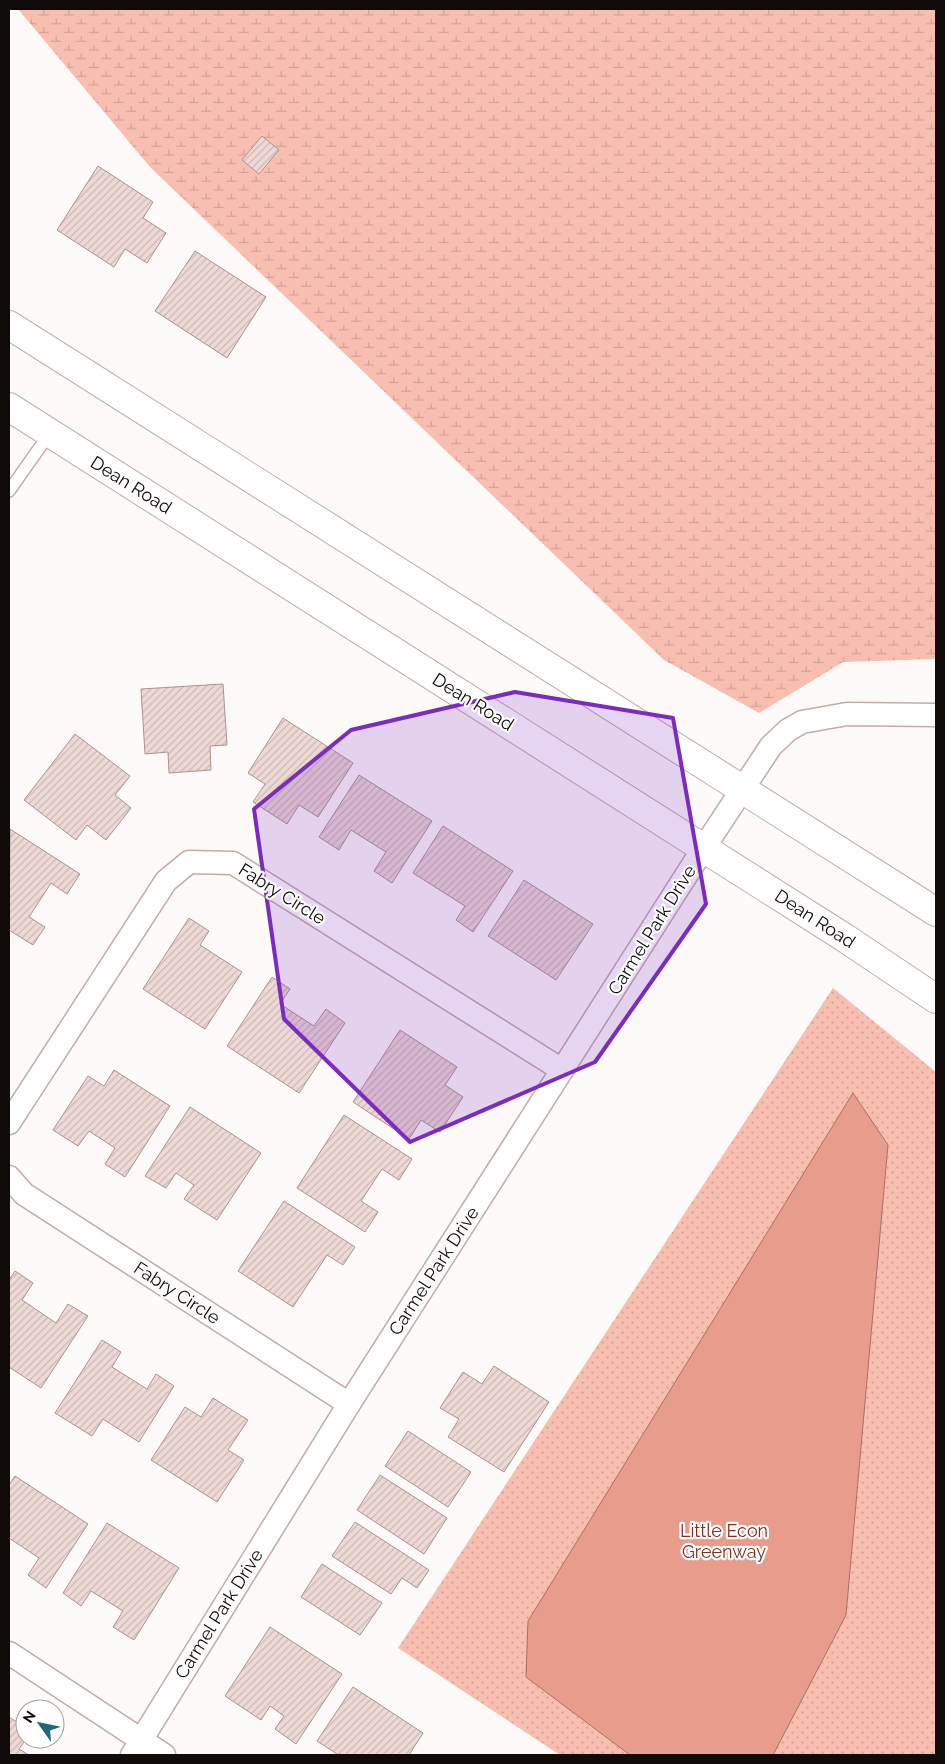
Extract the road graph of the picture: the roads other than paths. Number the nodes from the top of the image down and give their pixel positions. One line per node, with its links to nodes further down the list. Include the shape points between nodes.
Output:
1 (9, 325): 6 (main road)
2 (9, 407): 3 (main road, Dean Road)
3 (50, 433): 4 (lane); 7 (main road, Dean Road)
4 (9, 491)
5 (936, 715): 6 (street, Carmel Park Drive, via 847,714 802,722 771,746)
6 (742, 790): 7 (street, Carmel Park Drive); 8 (main road)
7 (703, 849): 9 (main road, Dean Road); 10 (street, Carmel Park Drive)
8 (936, 912)
9 (936, 999)
10 (562, 1070): 11 (street, Fabry Circle, via 233,863 189,862 166,881); 13 (street, Carmel Park Drive)
11 (9, 1124)
12 (9, 1177): 13 (street, Fabry Circle, via 24,1194)
13 (349, 1404): 15 (street, Carmel Park Drive)
14 (9, 1653): 15 (street)
15 (136, 1748): 16 (street)
16 (164, 1755)

